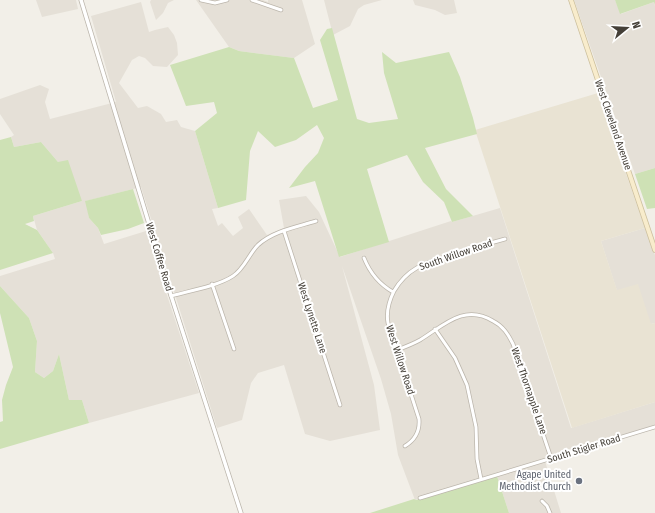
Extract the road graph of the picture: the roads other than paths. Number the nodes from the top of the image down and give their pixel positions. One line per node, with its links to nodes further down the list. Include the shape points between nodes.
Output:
1 (81, 0): 14 (street, West Coffee Road)
2 (201, 0): 3 (street, via 215,3)
3 (227, 0)
4 (252, 0): 6 (street)
5 (571, 0): 10 (main road, West Cleveland Avenue)
6 (281, 10)
7 (316, 221): 8 (street)
8 (284, 232): 12 (street, via 259,244 233,276); 18 (street, West Lynette Lane)
9 (505, 238): 13 (street, South Willow Road, via 420,266 407,274)
10 (655, 250)
11 (364, 258): 13 (street, via 375,279)
12 (212, 284): 14 (street); 16 (street)
13 (393, 292): 17 (street, West Willow Road, via 387,319)
14 (171, 296): 25 (street, West Coffee Road)
15 (435, 329): 17 (street, via 418,341); 21 (street, West Thornapple Lane, via 453,318 470,314 487,317 501,326 513,344); 22 (street, via 455,358 465,379 476,427)
16 (234, 349)
17 (397, 350): 20 (street, West Willow Road, via 419,419 419,428 414,439)
18 (340, 404)
19 (655, 427): 21 (street, South Stigler Road)
20 (405, 446)
21 (551, 458): 22 (street, South Stigler Road)
22 (481, 479): 23 (street, South Stigler Road)
23 (420, 498)
24 (542, 501): 26 (street, via 548,506)
25 (241, 513)
26 (550, 513)

